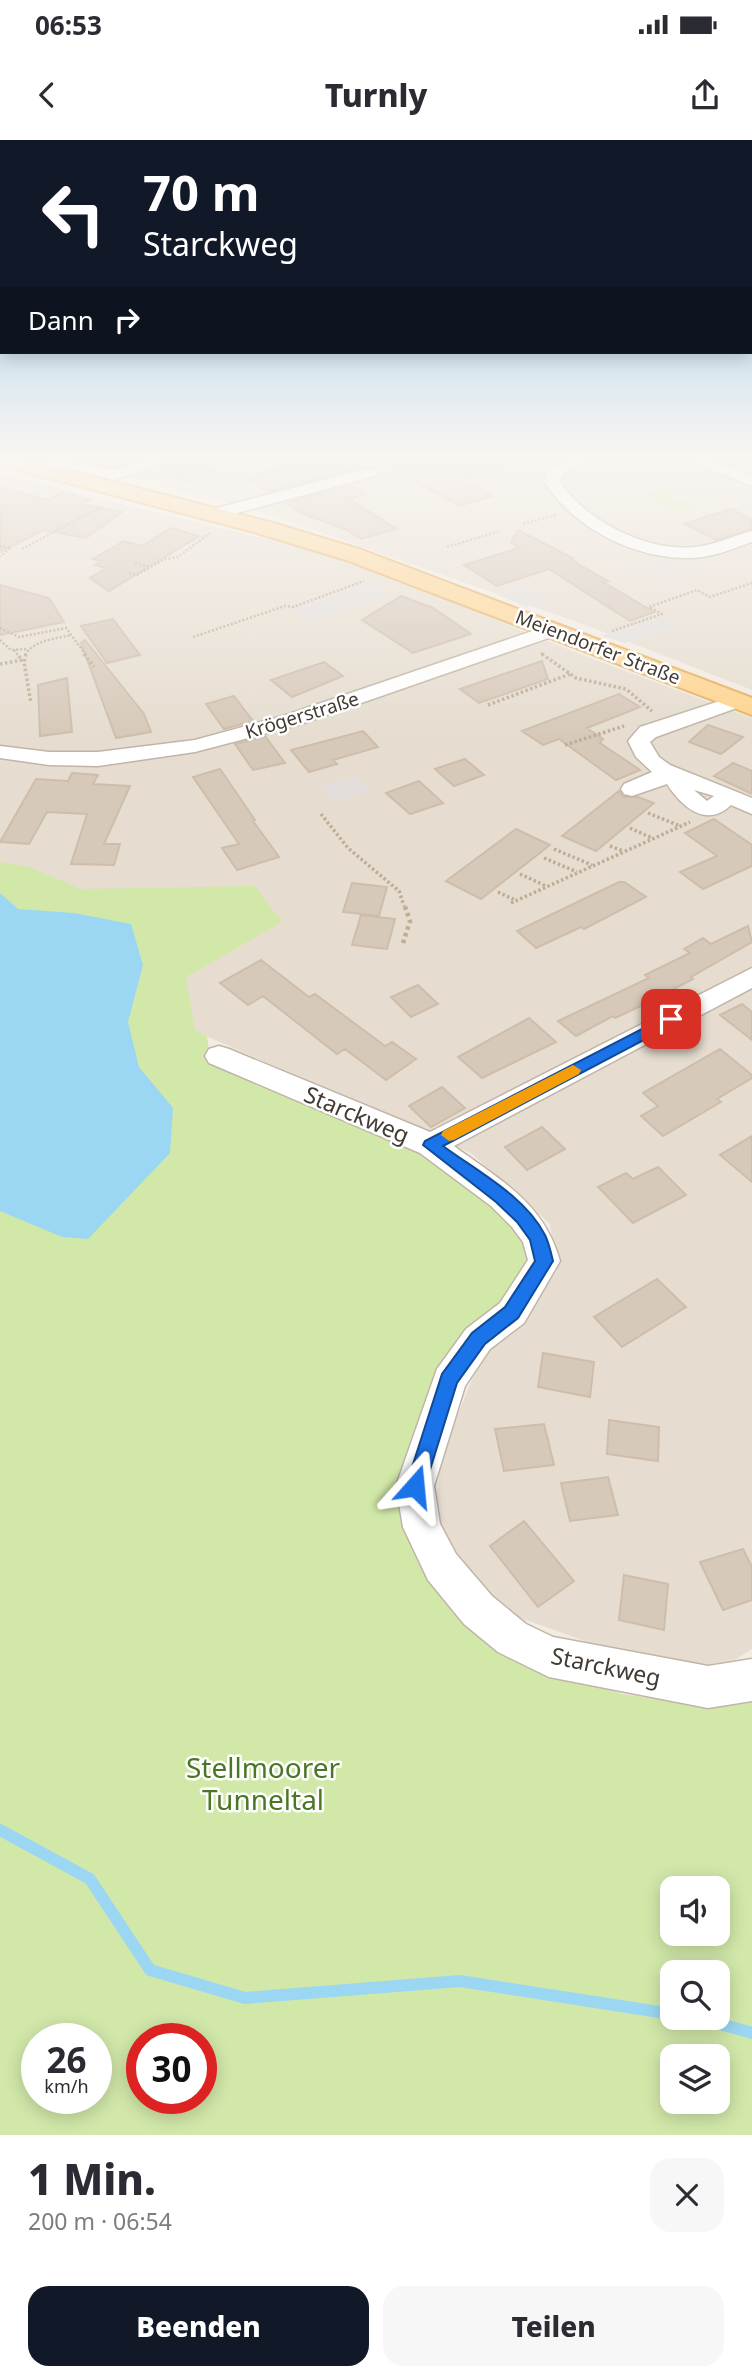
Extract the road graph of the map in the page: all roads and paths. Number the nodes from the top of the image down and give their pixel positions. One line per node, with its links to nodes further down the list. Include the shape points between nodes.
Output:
1 (186, 550): 6 (path)
2 (333, 550): 8 (main road, Meiendorfer Straße)
3 (667, 550): 4 (street)
4 (707, 550)
5 (152, 560): 6 (path)
6 (159, 562): 9 (path)
7 (135, 563): 9 (path)
8 (384, 566): 13 (main road, Meiendorfer Straße); 15 (path, via 359,583)
9 (150, 567): 10 (path, via 137,575)
10 (130, 573)
11 (752, 583): 18 (path, via 710,597 697,590 649,607 662,614)
12 (0, 628): 14 (path, via 19,637 66,628)
13 (553, 630): 17 (street, Krögerstraße); 18 (main road, Meiendorfer Straße)
14 (71, 635): 19 (path); 23 (path)
15 (193, 637)
16 (0, 640): 20 (path)
17 (523, 640): 24 (path); 31 (street, Krögerstraße, via 267,730 129,758 89,760)
18 (583, 641): 26 (main road, Meiendorfer Straße)
19 (29, 649): 20 (path); 21 (path)
20 (14, 650): 21 (path)
21 (22, 660): 22 (path); 25 (path)
22 (0, 664)
23 (93, 667)
24 (570, 674): 27 (path); 28 (path, via 626,689 651,709)
25 (31, 703)
26 (745, 704): 32 (street, via 648,732 639,741 644,755)
27 (488, 705)
28 (651, 717)
29 (629, 724): 30 (path)
30 (565, 745)
31 (0, 752)
32 (674, 777): 33 (street, via 659,776); 34 (street); 36 (street, via 691,803)
33 (632, 789)
34 (728, 794): 35 (street); 36 (street, via 715,807)
35 (752, 807)
36 (702, 808): 39 (path, via 701,817)
37 (648, 813): 39 (path)
38 (321, 814): 51 (path, via 348,848 399,891 410,921)
39 (680, 826): 41 (path)
40 (630, 828): 41 (path)
41 (653, 838): 44 (path)
42 (610, 846): 44 (path)
43 (554, 849): 46 (path)
44 (624, 852): 46 (path)
45 (544, 858): 47 (path)
46 (593, 866): 47 (path)
47 (578, 872): 49 (path)
48 (520, 874): 49 (path)
49 (547, 887): 50 (path, via 514,901)
50 (498, 892)
51 (403, 943)
52 (752, 976): 54 (street)
53 (219, 1056): 54 (street, Starckweg)
54 (431, 1145): 55 (street, Starckweg, via 523,1218 538,1238 544,1261 512,1313 478,1339 449,1380 415,1486 422,1527 442,1567 478,1610 512,1638 549,1657 708,1687)
55 (752, 1680)

